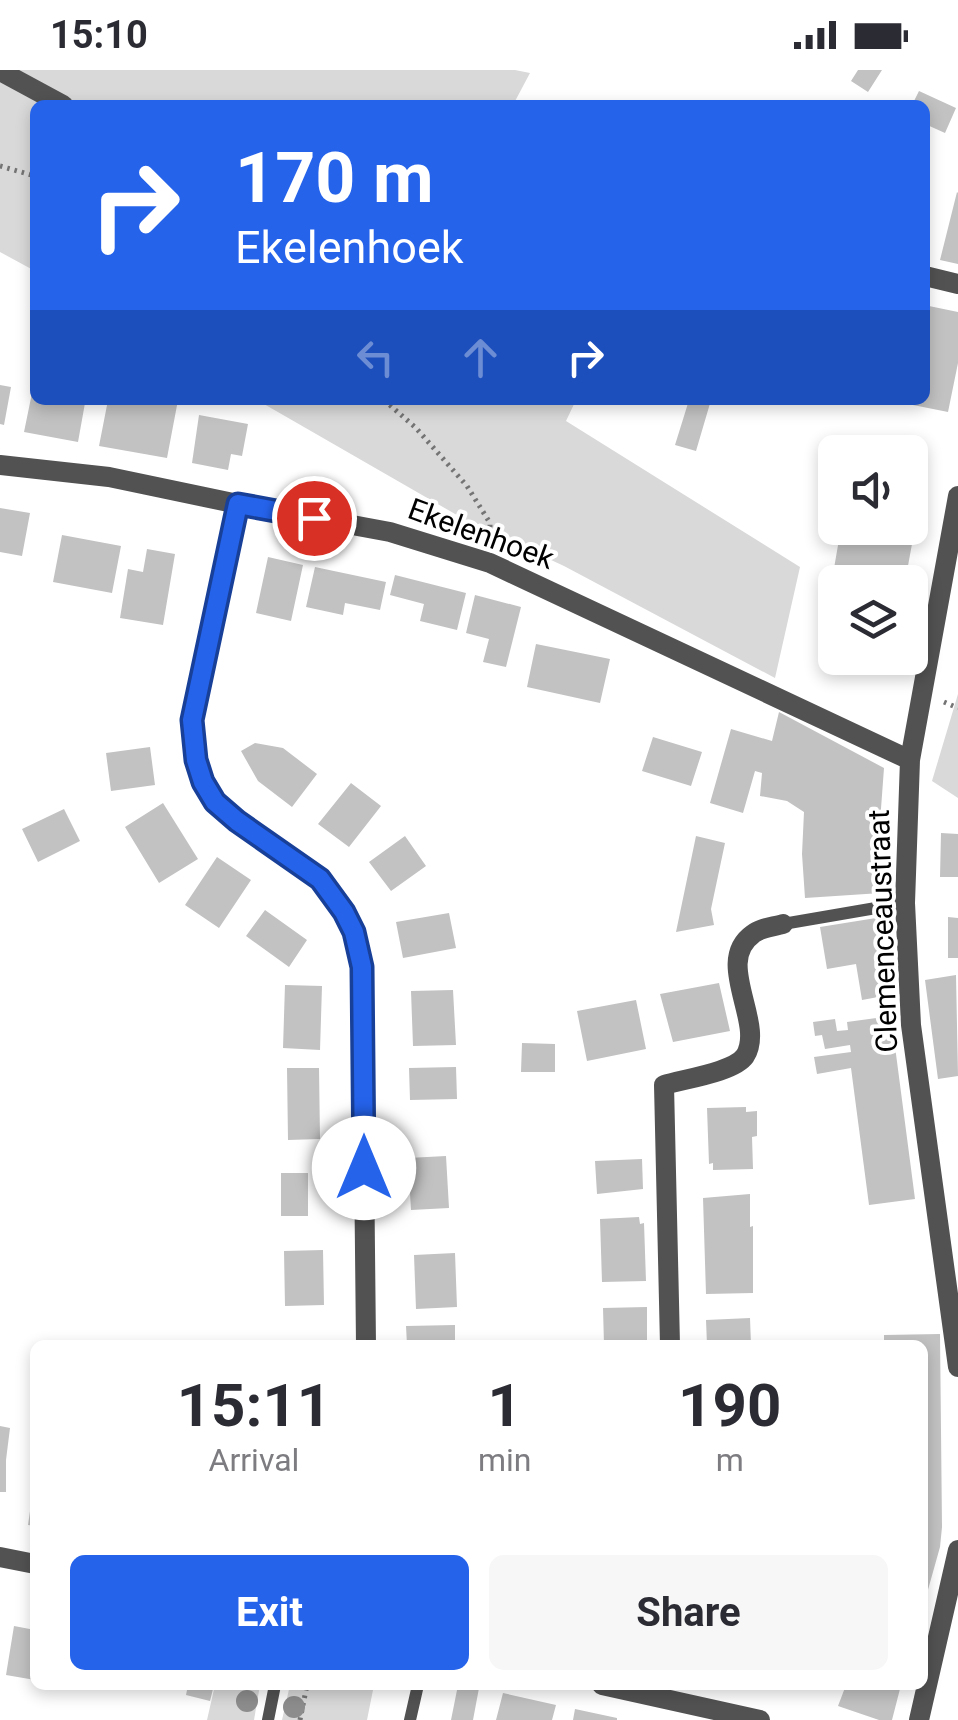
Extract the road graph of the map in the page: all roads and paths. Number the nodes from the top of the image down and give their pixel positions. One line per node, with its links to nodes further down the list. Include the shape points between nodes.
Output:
1 (0, 71): 2 (street)
2 (54, 100)
3 (0, 166): 4 (path)
4 (30, 175)
5 (930, 277): 6 (street)
6 (958, 284)
7 (390, 405): 11 (path, via 467,486 490,523)
8 (0, 466): 10 (street, Ekelenhoek, via 108,476)
9 (958, 496): 12 (street, Clemenceaustraat)
10 (238, 504): 11 (street, Ekelenhoek, via 390,532); 15 (street, via 192,741 215,802 320,879 360,950)
11 (490, 562): 12 (street, Ekelenhoek)
12 (910, 760): 13 (street, Clemenceaustraat)
13 (906, 902): 14 (lane); 17 (street, Clemenceaustraat, via 911,1026)
14 (783, 924): 16 (street, via 754,932 739,954 749,1030 744,1058 664,1084)
15 (366, 1340)
16 (670, 1340)
17 (958, 1367)
18 (958, 1550): 21 (street)
19 (0, 1557): 20 (street)
20 (30, 1563)
21 (928, 1678)
22 (274, 1690): 27 (lane)
23 (306, 1690): 28 (path)
24 (417, 1690): 29 (lane)
25 (625, 1690): 30 (street)
26 (925, 1690): 31 (street)
27 (268, 1720)
28 (300, 1720)
29 (410, 1720)
30 (760, 1720)
31 (918, 1720)

